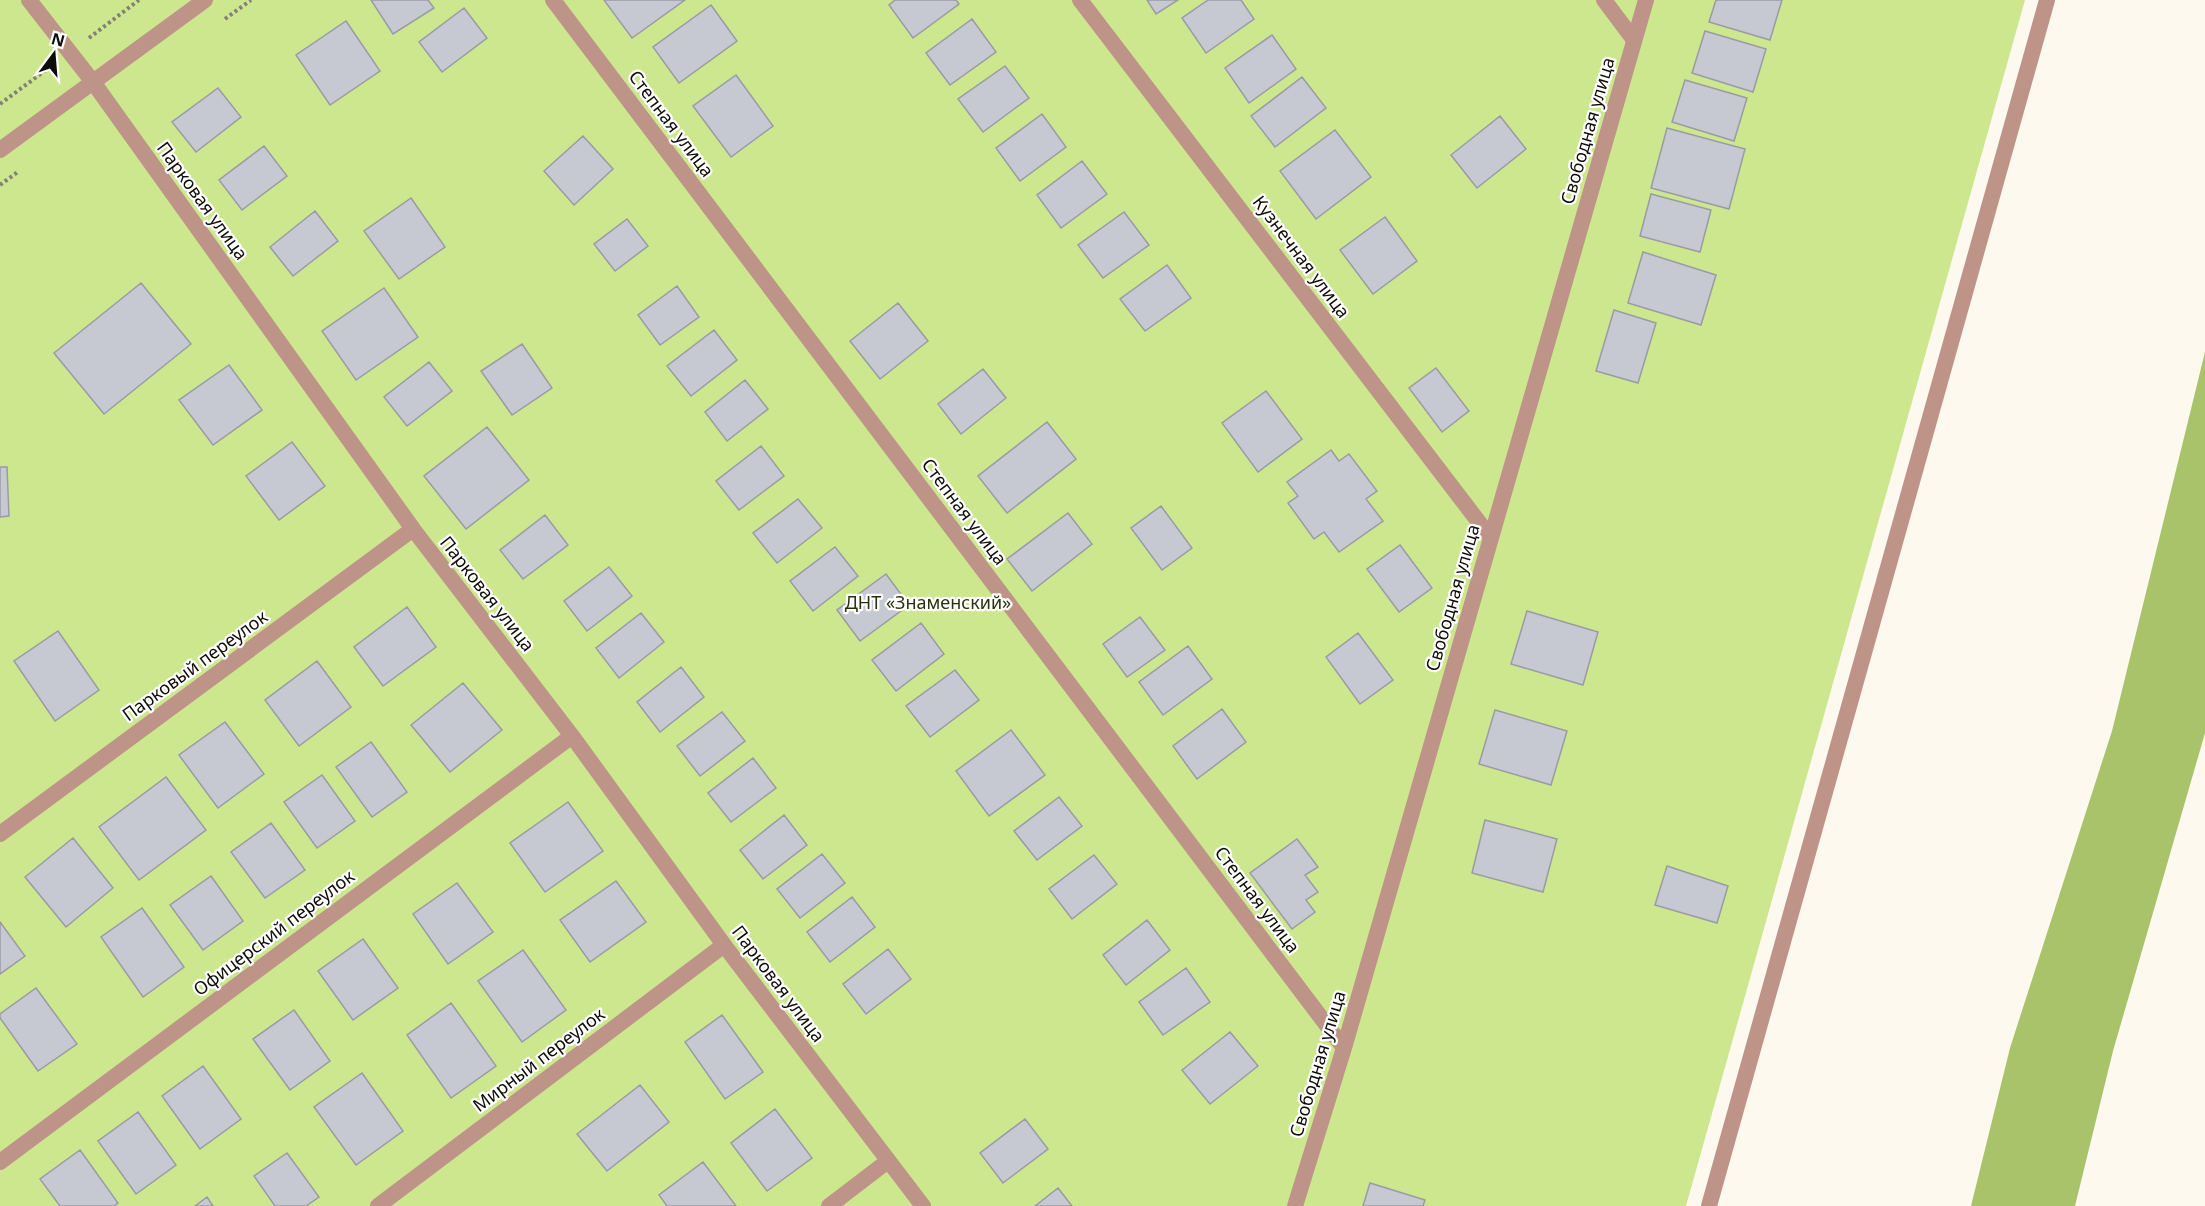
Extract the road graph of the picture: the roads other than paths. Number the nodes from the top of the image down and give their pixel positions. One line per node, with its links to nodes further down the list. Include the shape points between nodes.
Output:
1 (29, 0): 9 (street, Парковая улица)
2 (205, 0): 9 (street)
3 (553, 0): 16 (street, Степная улица)
4 (1080, 0): 12 (street, Кузнечная улица)
5 (1604, 0): 8 (street)
6 (1646, 0): 8 (street, Свободная улица)
7 (2047, 0): 23 (street)
8 (1634, 40): 12 (street, Свободная улица)
9 (93, 82): 10 (street); 11 (street, Парковая улица)
10 (0, 150)
11 (413, 529): 13 (street, Парковая улица); 14 (street, Парковый переулок)
12 (1491, 538): 16 (street, Свободная улица)
13 (572, 736): 15 (street, Парковая улица); 18 (street, Офицерский переулок)
14 (0, 834)
15 (724, 945): 17 (street, Парковая улица); 19 (street, Мирный переулок)
16 (1344, 1048): 22 (street, Свободная улица)
17 (888, 1161): 20 (street); 21 (street, Парковая улица)
18 (0, 1162)
19 (378, 1206)
20 (829, 1206)
21 (923, 1206)
22 (1295, 1206)
23 (1709, 1206)

